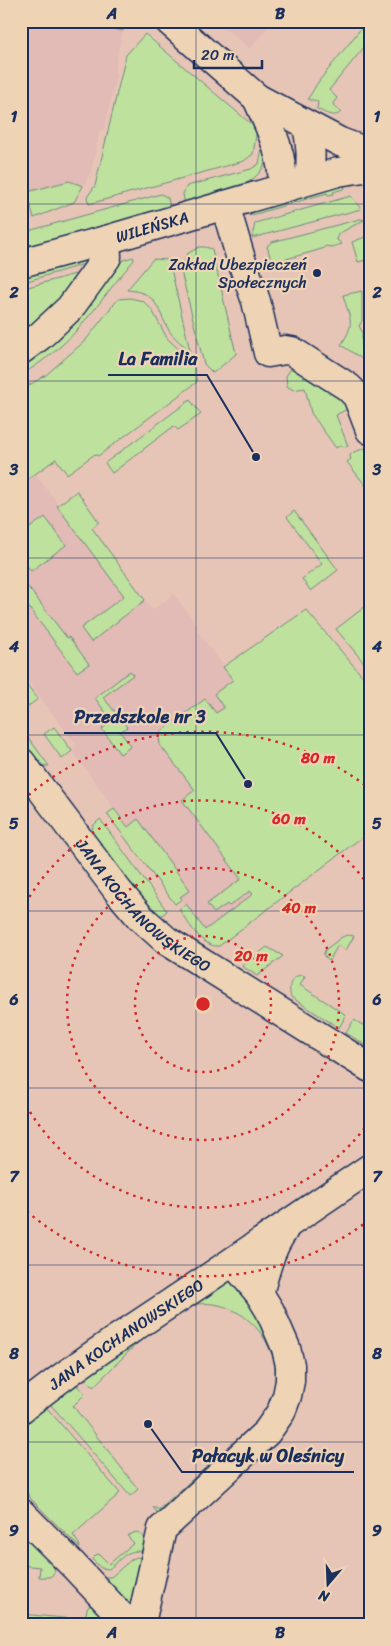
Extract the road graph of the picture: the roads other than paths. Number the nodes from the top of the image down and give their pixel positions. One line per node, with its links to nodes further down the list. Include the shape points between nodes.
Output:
1 (169, 21): 2 (street)
2 (257, 98): 3 (street); 7 (street, via 277,143)
3 (307, 126): 4 (street); 6 (street, via 312,165)
4 (370, 153)
5 (370, 167): 6 (street, WILEŃSKA)
6 (309, 180): 7 (street, WILEŃSKA)
7 (283, 187): 8 (street, WILEŃSKA)
8 (225, 205): 9 (street, WILEŃSKA); 12 (street, via 256,301 268,353 292,351 348,387 357,396)
9 (106, 240): 10 (street, WILEŃSKA); 11 (street, via 107,257 70,308)
10 (21, 263)
11 (21, 350)
12 (370, 430)
13 (21, 762): 14 (street, JANA KOCHANOWSKIEGO, via 118,892 167,941)
14 (370, 1068)
15 (370, 1168): 16 (street, JANA KOCHANOWSKIEGO)
16 (288, 1225): 17 (street, JANA KOCHANOWSKIEGO); 18 (street, JANA KOCHANOWSKIEGO, via 270,1254)
17 (233, 1262): 18 (street); 19 (street, JANA KOCHANOWSKIEGO, via 100,1349)
18 (259, 1293): 21 (street, via 286,1348 290,1365 290,1381 281,1412 267,1432 162,1530 143,1614)
19 (21, 1410)
20 (21, 1513): 21 (street, via 122,1617)
21 (133, 1624)

